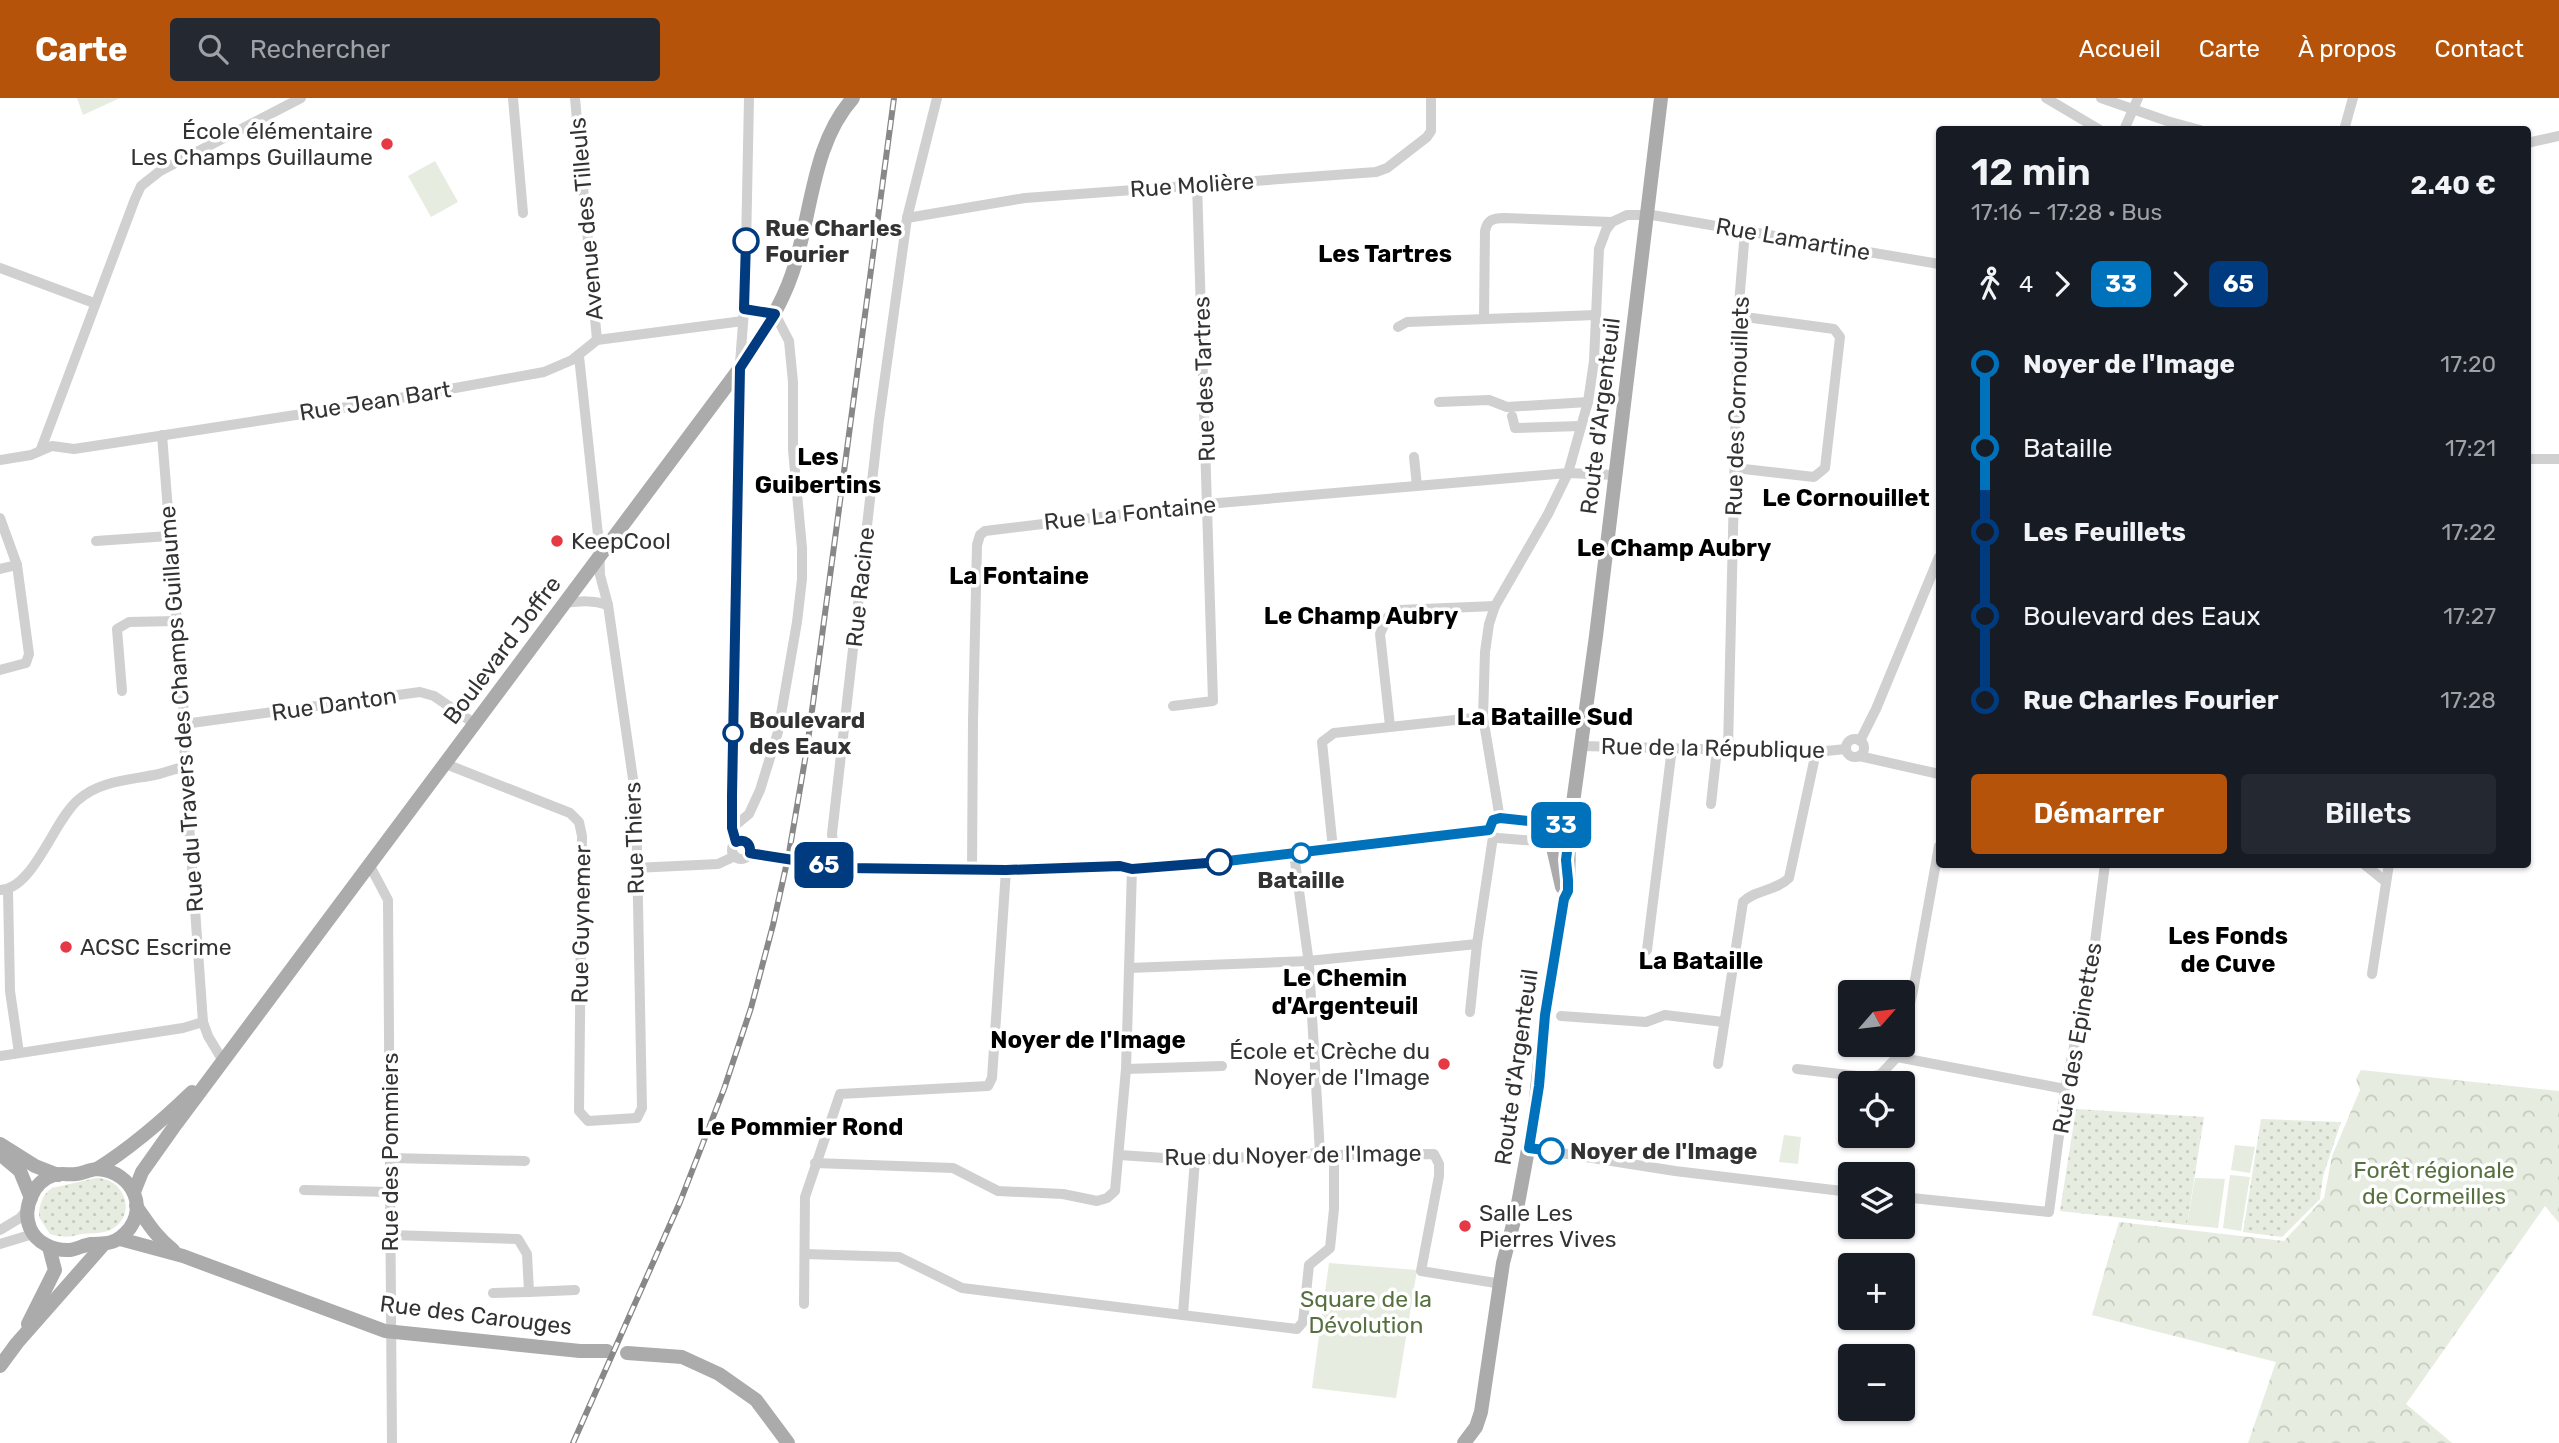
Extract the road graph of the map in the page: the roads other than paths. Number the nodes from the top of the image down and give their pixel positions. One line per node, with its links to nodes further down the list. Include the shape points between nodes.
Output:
1 (302, 98): 28 (street, via 148,179 135,199)
2 (513, 98): 21 (street)
3 (575, 98): 35 (street, Avenue des Tilleuls)
4 (749, 98): 30 (street)
5 (853, 98): 13 (main road, Boulevard Joffre)
6 (937, 98): 23 (street, Rue Racine)
7 (1431, 98): 20 (street, Rue Molière, via 1431,131 1387,168)
8 (1661, 98): 22 (main road, Route d'Argenteuil)
9 (2046, 98): 14 (street)
10 (2101, 98): 12 (street)
11 (2353, 98): 17 (street)
12 (2135, 103): 15 (street); 16 (street)
13 (841, 104): 29 (main road, Boulevard Joffre, via 794,266)
14 (2093, 126)
15 (2126, 126)
16 (2190, 126)
17 (2345, 126)
18 (2559, 136): 19 (street)
19 (2531, 142)
20 (1196, 184): 23 (street, Rue Molière, via 1025,198); 52 (street, Rue des Tartres)
21 (523, 213)
22 (1647, 215): 24 (street, Rue Lamartine, via 1627,215); 25 (street, Rue Lamartine); 50 (main road, Route d'Argenteuil)
23 (907, 218): 94 (street, Rue Racine, via 832,834 835,855)
24 (1612, 222): 31 (street, via 1599,249); 33 (street, Rue Lamartine, via 1491,220 1485,231)
25 (1745, 231): 26 (street, Rue Lamartine); 32 (street, Rue des Cornouillets)
26 (1936, 263)
27 (0, 268): 28 (street)
28 (94, 303): 43 (street)
29 (775, 314): 30 (street); 37 (main road, Boulevard Joffre); 83 (street, via 789,341 802,579 778,732 755,802)
30 (743, 315): 35 (street); 37 (street)
31 (1596, 315): 33 (street); 39 (street)
32 (1738, 316): 48 (street, Rue des Cornouillets); 48 (street, via 1834,329 1840,337 1825,468 1814,477)
33 (1484, 317): 34 (street, via 1407,322)
34 (1398, 327)
35 (597, 340): 36 (street, Rue Jean Bart)
36 (579, 355): 42 (street, Rue Jean Bart, via 544,372); 56 (street, Rue Thiers)
37 (740, 368): 56 (main road, Boulevard Joffre); 83 (street)
38 (1439, 402): 39 (street, via 1489,400 1507,407)
39 (1588, 402): 41 (street)
40 (1512, 416): 41 (street, via 1515,428)
41 (1581, 426): 49 (street)
42 (162, 435): 43 (street, Rue Jean Bart, via 74,449); 54 (street, Rue du Travers des Champs Guillaume)
43 (41, 449): 47 (street, Rue Jean Bart)
44 (1414, 457): 51 (street)
45 (2531, 459): 46 (street)
46 (2559, 459)
47 (0, 460)
48 (1735, 468): 74 (street, Rue des Cornouillets)
49 (1568, 473): 50 (street, Rue La Fontaine); 51 (street, Rue La Fontaine); 62 (street)
50 (1615, 475): 72 (main road, Route d'Argenteuil)
51 (1417, 486): 52 (street, Rue La Fontaine)
52 (1207, 504): 66 (street, Rue des Tartres, via 1213,701); 98 (street, Rue La Fontaine, via 992,528 980,536)
53 (0, 518): 58 (street)
54 (169, 536): 55 (street); 63 (street, Rue du Travers des Champs Guillaume)
55 (96, 541)
56 (598, 558): 60 (main road, Boulevard Joffre); 61 (street, Rue Thiers)
57 (1936, 564): 71 (street)
58 (17, 565): 59 (street); 64 (street, via 29,659)
59 (0, 569)
60 (565, 603): 61 (street); 69 (main road, Boulevard Joffre)
61 (608, 605): 93 (street, Rue Thiers, via 636,800)
62 (1495, 606): 67 (street, via 1485,652); 70 (street, via 1399,610 1387,618 1380,634)
63 (176, 621): 65 (street, via 129,622 117,629); 68 (street, Rue du Travers des Champs Guillaume)
64 (0, 670)
65 (122, 691)
66 (1173, 706)
67 (1483, 717): 70 (street); 82 (street)
68 (184, 724): 69 (street, Rue Danton, via 420,692 434,696); 79 (street, Rue du Travers des Champs Guillaume)
69 (475, 724): 78 (main road, Boulevard Joffre)
70 (1390, 726): 87 (street, via 1334,733 1322,742)
71 (1860, 741): 75 (street, via 1849,741); 77 (street, via 1864,748)
72 (1580, 746): 73 (street, Rue de la République); 85 (main road, Route d'Argenteuil, via 1574,801)
73 (1672, 748): 74 (street, Rue de la République); 104 (street)
74 (1723, 749): 76 (street, Rue de la République); 81 (street, Rue des Cornouillets)
75 (1846, 749): 76 (street, Rue de la République); 77 (street, via 1851,756)
76 (1815, 751): 111 (street, via 1789,878 1742,902)
77 (1859, 756): 80 (street)
78 (446, 764): 92 (main road, Boulevard Joffre); 122 (street, Rue Guynemer, via 570,813 579,822 579,1111 588,1121)
79 (185, 767): 102 (street, via 89,791 65,814 16,886); 112 (street, Rue du Travers des Champs Guillaume)
80 (1936, 773)
81 (1711, 804)
82 (1500, 818): 84 (street, via 1493,820); 85 (street, via 1547,823)
83 (732, 828): 86 (street)
84 (1491, 833): 85 (street, via 1550,842); 87 (street); 103 (street)
85 (1560, 834): 124 (main road, Route d'Argenteuil, via 1554,852 1564,899)
86 (736, 842): 88 (street, via 747,843); 90 (street)
87 (1334, 849): 89 (street)
88 (750, 853): 90 (street, via 743,859); 94 (street)
89 (1294, 854): 99 (street); 105 (street)
90 (735, 856): 93 (street, via 718,864)
91 (1936, 863): 108 (street)
92 (370, 866): 116 (main road, Boulevard Joffre); 129 (street, Rue des Pommiers, via 388,900)
93 (635, 868): 122 (street, Rue Thiers, via 642,1108)
94 (845, 868): 98 (street)
95 (2104, 868): 121 (street, Rue des Epinettes, via 2093,958)
96 (2369, 868): 101 (street)
97 (2388, 868): 101 (street)
98 (972, 869): 100 (street)
99 (1132, 869): 100 (street); 106 (street)
100 (1006, 870): 132 (street, via 988,1086 840,1094)
101 (2385, 881): 107 (street)
102 (4, 890): 113 (street)
103 (1477, 944): 105 (street); 109 (street)
104 (1647, 950)
105 (1308, 961): 106 (street); 125 (street)
106 (1129, 968): 119 (street)
107 (2372, 974)
108 (1915, 980)
109 (1470, 1012)
110 (1561, 1016): 111 (street, via 1646,1022 1665,1015)
111 (1723, 1022): 117 (street)
112 (204, 1023): 113 (street); 116 (street, Rue du Travers des Champs Guillaume)
113 (19, 1053): 114 (street)
114 (0, 1056)
115 (1897, 1057): 120 (street, via 1880,1075 1867,1077); 121 (street)
116 (223, 1061): 133 (main road, Boulevard Joffre, via 153,1129); 139 (main road, Boulevard Joffre, via 142,1172)
117 (1718, 1064)
118 (1222, 1066): 119 (street)
119 (1126, 1069): 127 (street)
120 (1797, 1069)
121 (2066, 1089): 138 (street, Rue des Epinettes, via 2049,1212)
122 (636, 1118)
123 (0, 1144): 134 (main road)
124 (1529, 1148): 136 (street); 150 (main road, Route d'Argenteuil)
125 (1320, 1153): 128 (street, Rue du Noyer de l'Image); 130 (street, Rue du Noyer de l'Image)
126 (0, 1154): 140 (main road, via 20,1171)
127 (1119, 1155): 130 (street, Rue du Noyer de l'Image); 132 (street, via 1115,1191 1097,1201 1063,1194 998,1191 953,1168)
128 (1334, 1155): 150 (street, Rue du Noyer de l'Image, via 1434,1154 1439,1169 1421,1270); 155 (street, via 1330,1248 1309,1265 1303,1322 1297,1329)
129 (390, 1158): 131 (street); 137 (street, Rue des Pommiers)
130 (1195, 1160): 155 (street)
131 (525, 1161)
132 (815, 1163): 148 (street, via 805,1196)
133 (97, 1169): 134 (main road); 139 (main road, via 114,1171 126,1180)
134 (58, 1175): 140 (main road, via 38,1186)
135 (304, 1190): 137 (street)
136 (1838, 1191)
137 (390, 1192): 143 (street, Rue des Pommiers)
138 (1915, 1198)
139 (135, 1199): 144 (main road, via 132,1226); 149 (main road, Rue des Carouges, via 162,1241)
140 (29, 1204): 141 (street, via 20,1218); 142 (main road)
141 (0, 1230)
142 (33, 1234): 145 (street); 147 (main road)
143 (391, 1235): 152 (street, via 518,1239 527,1254); 156 (street, Rue des Pommiers)
144 (120, 1239): 146 (main road); 149 (main road, Rue des Carouges)
145 (0, 1244)
146 (104, 1244): 147 (main road, via 72,1250); 157 (main road)
147 (49, 1247): 157 (main road, via 55,1270)
148 (805, 1254): 154 (street); 155 (street, via 899,1257 962,1288)
149 (183, 1256): 156 (main road, Rue des Carouges)
150 (1502, 1284): 163 (main road, Route d'Argenteuil, via 1480,1412)
151 (575, 1290): 152 (street)
152 (530, 1292): 153 (street)
153 (493, 1293)
154 (804, 1304)
155 (1183, 1314)
156 (391, 1332): 158 (main road, Rue des Carouges); 161 (street, Rue des Pommiers)
157 (17, 1343): 160 (main road)
158 (607, 1351)
159 (627, 1353): 162 (main road, via 682,1357 719,1374 756,1400)
160 (0, 1366)
161 (392, 1443)
162 (788, 1443)
163 (1464, 1443)

